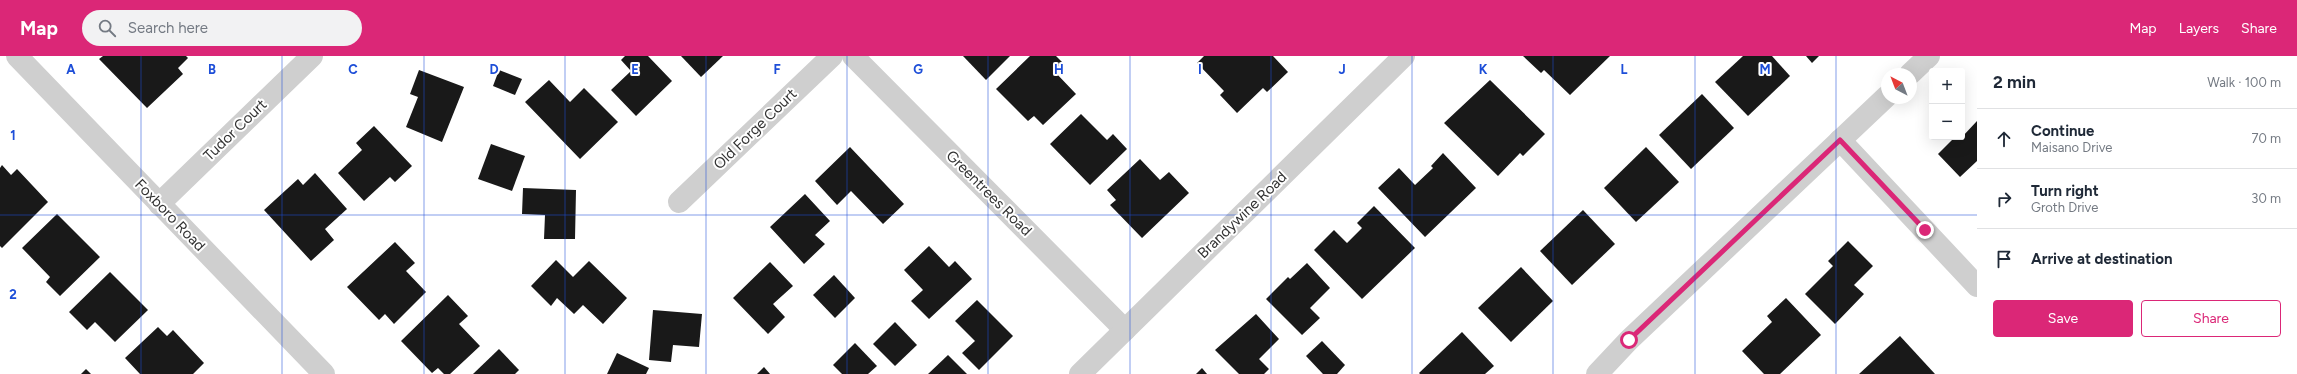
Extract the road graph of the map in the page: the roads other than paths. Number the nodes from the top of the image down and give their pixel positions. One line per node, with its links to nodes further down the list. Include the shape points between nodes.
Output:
1 (17, 56): 11 (street, Foxboro Road)
2 (312, 56): 11 (street, Tudor Court)
3 (832, 56): 10 (street, Old Forge Court)
4 (853, 56): 13 (street, Greentrees Road)
5 (1929, 56): 7 (street)
6 (1394, 59): 13 (street, Brandywine Road)
7 (1916, 68)
8 (1881, 102): 9 (street)
9 (1840, 140): 12 (street); 16 (street, via 1635,334)
10 (679, 202)
11 (159, 204): 14 (street, Foxboro Road)
12 (1977, 286)
13 (1125, 330): 15 (street, Brandywine Road)
14 (324, 374)
15 (1080, 374)
16 (1597, 374)

